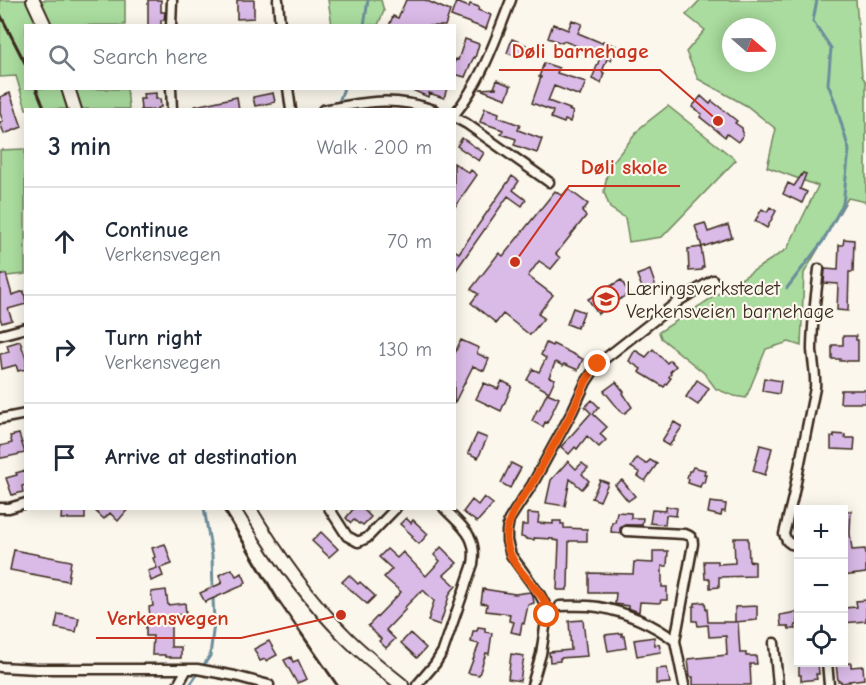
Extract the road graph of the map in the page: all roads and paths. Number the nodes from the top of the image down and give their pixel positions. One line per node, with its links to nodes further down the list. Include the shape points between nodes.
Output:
1 (33, 0): 5 (main road)
2 (172, 0): 6 (street)
3 (278, 0): 7 (street)
4 (511, 0): 16 (street, via 477,82)
5 (44, 24)
6 (171, 24)
7 (280, 24)
8 (69, 90): 11 (main road)
9 (171, 90): 12 (street)
10 (288, 90): 13 (street)
11 (74, 108)
12 (172, 108)
13 (291, 108)
14 (334, 108): 15 (street, via 378,100 410,102)
15 (428, 108)
16 (456, 113)
17 (456, 117): 18 (street)
18 (549, 182)
19 (819, 269): 32 (street, via 812,351 815,388 784,534)
20 (713, 280): 43 (street, via 680,300 591,371 532,485 509,520 507,541 511,555 546,606 541,654)
21 (24, 329): 22 (street)
22 (0, 335)
23 (24, 414): 24 (street)
24 (0, 419)
25 (24, 504): 26 (street)
26 (0, 508)
27 (250, 510): 41 (main road, via 313,601 343,634)
28 (330, 510): 29 (street, via 347,536 358,542)
29 (394, 510)
30 (446, 510): 42 (street, via 470,536 475,556 443,651)
31 (626, 531): 34 (street, via 684,534 693,538)
32 (794, 544)
33 (560, 606): 34 (street, via 611,610 655,627)
34 (675, 641): 44 (street)
35 (774, 643): 45 (street)
36 (0, 667): 38 (street)
37 (828, 667): 46 (street)
38 (187, 669): 39 (street); 40 (street)
39 (178, 685)
40 (269, 685)
41 (402, 685)
42 (417, 685)
43 (532, 685)
44 (684, 685)
45 (778, 685)
46 (830, 685)

